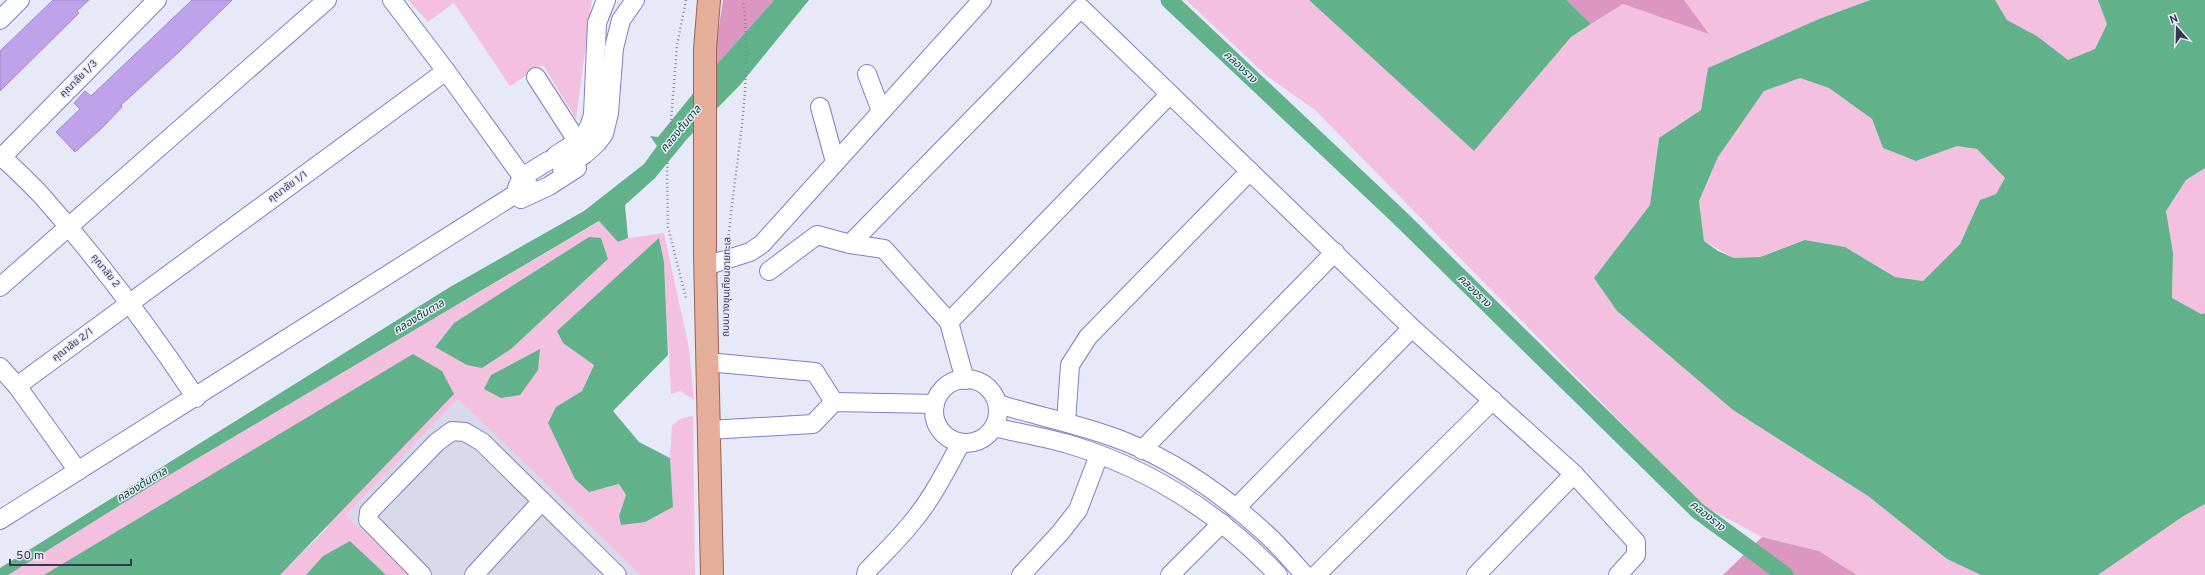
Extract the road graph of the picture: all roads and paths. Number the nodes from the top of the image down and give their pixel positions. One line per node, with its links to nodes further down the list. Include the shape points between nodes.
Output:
1 (20, 0): 11 (street)
2 (157, 0): 20 (street, คุณาลัย 1/3)
3 (327, 0): 26 (street)
4 (392, 0): 12 (street)
5 (606, 0): 19 (street, via 597,23 593,114)
6 (636, 0): 18 (street, via 621,20 614,48 609,113)
7 (686, 0): 23 (path, via 677,45)
8 (709, 0): 30 (main road, ถนนบางขุนเทียนชายทะเล, via 705,83)
9 (743, 0): 29 (path, ถนนบางขุนเทียนชายทะเล, via 747,26 745,109 731,204)
10 (982, 0): 17 (street)
11 (0, 20)
12 (446, 71): 24 (street); 33 (street, คุณาลัย 1/1)
13 (867, 74): 17 (street)
14 (536, 77): 19 (street)
15 (1170, 94): 22 (street); 27 (street, via 1081,8); 35 (street)
16 (820, 107): 21 (street)
17 (880, 111): 21 (street)
18 (604, 134): 19 (street, via 598,143); 25 (street, via 604,145 589,160 528,197)
19 (582, 147): 24 (street)
20 (1, 157): 26 (street, คุณาลัย 2, via 40,194)
21 (835, 162): 29 (street, via 762,244 750,252)
22 (1250, 171): 28 (street); 46 (street, via 1088,337 1070,365)
23 (667, 172)
24 (526, 183): 25 (street)
25 (496, 207): 41 (street)
26 (68, 227): 32 (street); 33 (street, คุณาลัย 2)
27 (850, 244): 31 (street, via 816,235); 35 (street, via 884,249)
28 (1335, 252): 36 (street); 50 (street)
29 (727, 260): 30 (street); 34 (path, ถนนบางขุนเทียนชายทะเล)
30 (706, 266): 37 (main road, ถนนบางขุนเทียนชายทะเล)
31 (769, 271)
32 (0, 287)
33 (129, 303): 40 (street, คุณาลัย 2/1); 41 (street, คุณาลัย 2)
34 (726, 312)
35 (949, 322): 39 (street)
36 (1412, 328): 42 (street); 55 (street)
37 (707, 362): 43 (street, via 815,372); 48 (main road, ถนนบางขุนเทียนชายทะเล)
38 (0, 367): 40 (street)
39 (965, 380): 44 (street, via 946,387); 45 (street, via 976,381 986,386)
40 (16, 386): 52 (street)
41 (196, 398): 52 (street)
42 (1493, 400): 53 (street); 67 (street)
43 (834, 402): 44 (street); 48 (street, via 813,424)
44 (935, 404): 49 (street, via 934,415 943,433)
45 (998, 404): 46 (street); 47 (street)
46 (1066, 422): 50 (street)
47 (994, 427): 49 (street, via 981,440); 51 (street, via 1068,444)
48 (709, 430): 61 (main road, ถนนบางขุนเทียนชายทะเล)
49 (961, 443): 62 (street, via 923,508)
50 (1142, 450): 55 (street, via 1179,469)
51 (1099, 455): 57 (street, via 1120,462 1171,488); 63 (street, via 1078,510)
52 (78, 471): 56 (street)
53 (1574, 474): 68 (street); 69 (street, via 1636,542 1636,555)
54 (542, 501): 58 (street, via 482,442 465,432 452,431 437,442 369,512 370,523); 59 (street); 60 (street)
55 (1236, 508): 66 (street, via 1264,532)
56 (0, 520)
57 (1222, 523): 64 (street); 65 (street, via 1253,549)
58 (422, 575)
59 (474, 575)
60 (617, 575)
61 (712, 575)
62 (866, 575)
63 (1021, 575)
64 (1170, 575)
65 (1278, 575)
66 (1305, 575)
67 (1316, 575)
68 (1476, 575)
69 (1618, 575)

